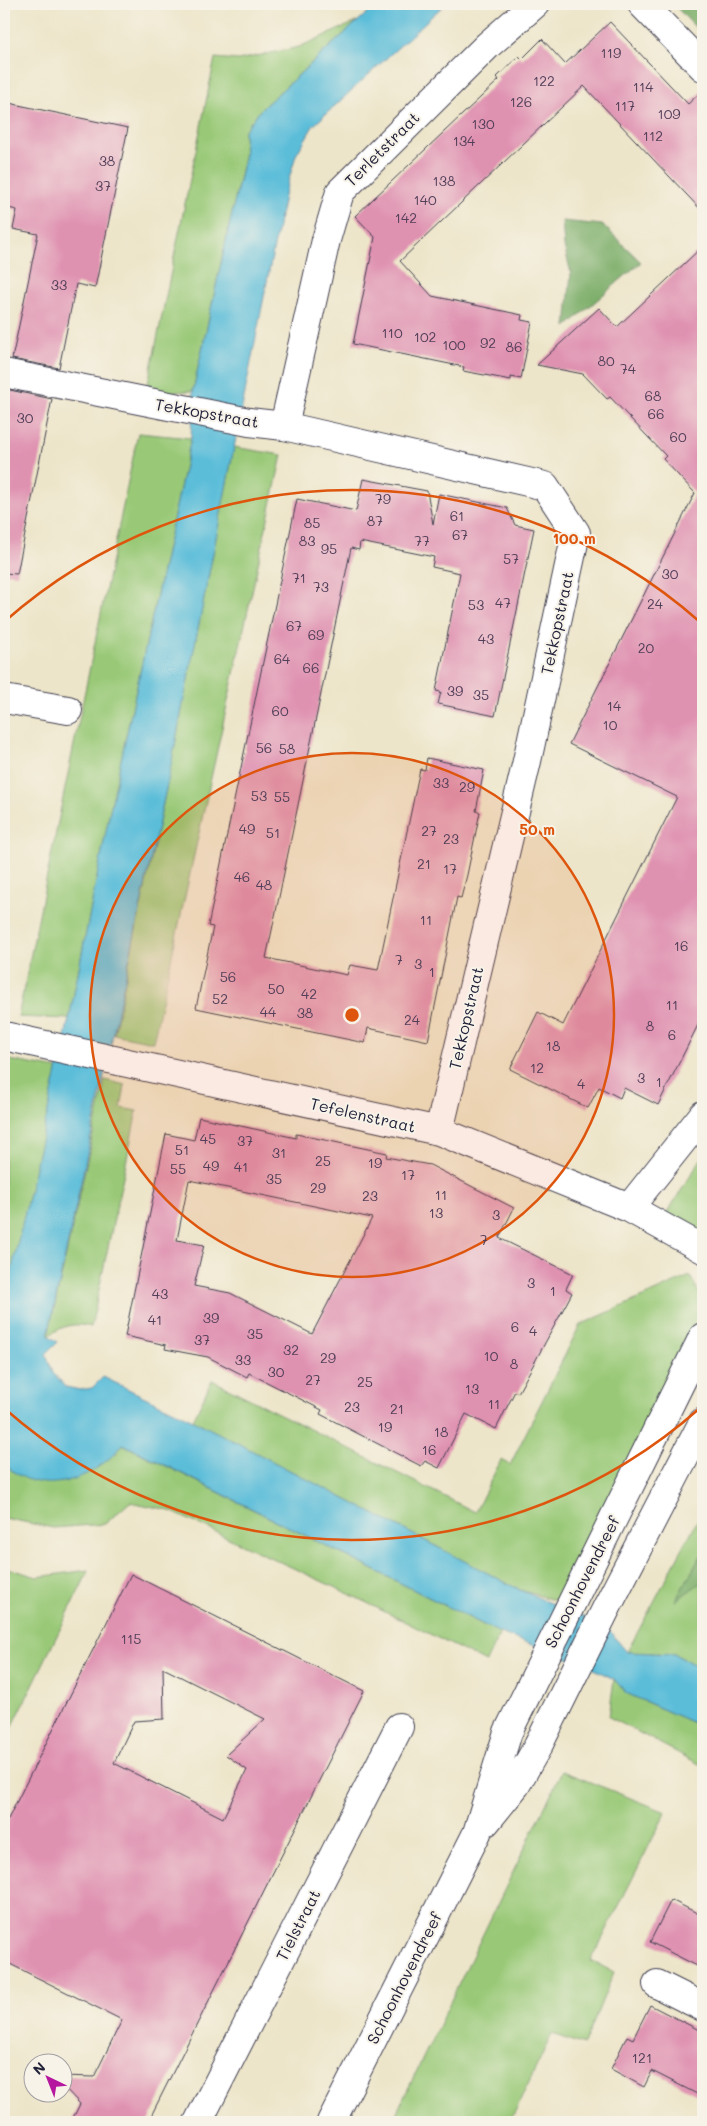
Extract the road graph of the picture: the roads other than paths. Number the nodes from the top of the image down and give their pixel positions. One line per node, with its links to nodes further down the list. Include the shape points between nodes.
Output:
1 (536, 4): 5 (street, Terletstraat, via 488,45 340,192)
2 (642, 4): 3 (street)
3 (703, 67)
4 (4, 373): 5 (street, Tekkopstraat, via 178,409)
5 (284, 426): 10 (street, Tekkopstraat, via 544,486 576,533 528,760)
6 (4, 699): 7 (street)
7 (68, 710)
8 (4, 1036): 10 (street, Tefelenstraat)
9 (703, 1115): 11 (street)
10 (439, 1131): 11 (street, Tefelenstraat)
11 (629, 1208): 12 (street, Tefelenstraat)
12 (703, 1249)
13 (703, 1338): 16 (street, Schoonhovendreef, via 508,1732)
14 (703, 1422): 16 (street, Schoonhovendreef, via 516,1785)
15 (399, 1727): 19 (street, Tielstraat)
16 (477, 1833): 20 (street, Schoonhovendreef)
17 (657, 1984): 18 (street)
18 (703, 2007)
19 (198, 2122)
20 (331, 2122)

